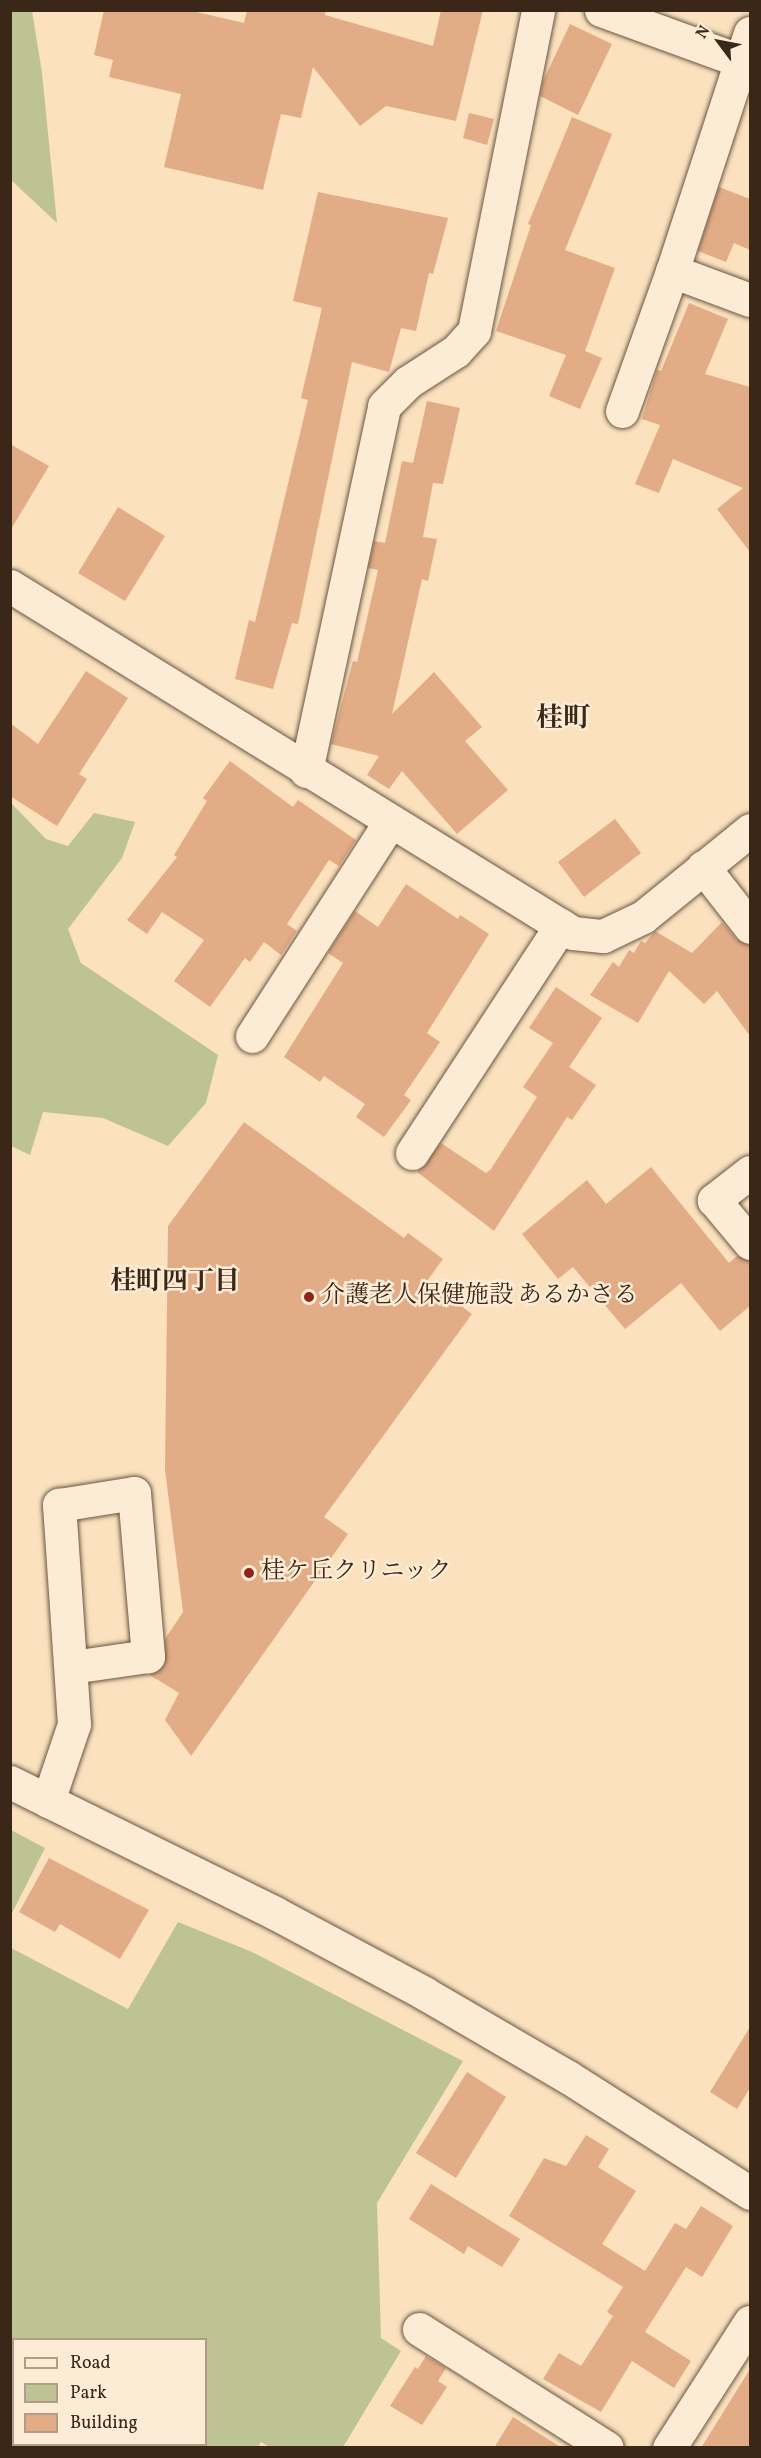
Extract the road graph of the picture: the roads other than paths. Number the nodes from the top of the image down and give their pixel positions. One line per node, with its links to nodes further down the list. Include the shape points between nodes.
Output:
1 (538, 10): 8 (street, via 474,331 456,351 408,382 384,406)
2 (601, 10): 3 (street)
3 (746, 47): 4 (street)
4 (672, 271): 5 (street); 6 (street)
5 (750, 300)
6 (622, 411)
7 (10, 586): 8 (street)
8 (306, 771): 9 (street)
9 (390, 822): 12 (street); 14 (street)
10 (750, 830): 11 (street)
11 (703, 867): 12 (street, via 643,916 603,936 573,933); 13 (street)
12 (561, 925): 15 (street)
13 (750, 927)
14 (252, 1036)
15 (412, 1153)
16 (750, 1172): 17 (street, via 714,1200)
17 (750, 1243)
18 (72, 1667): 18 (street, via 59,1505 134,1493 148,1656); 20 (street, via 75,1724)
19 (10, 1782): 20 (street)
20 (48, 1801): 21 (street, via 275,1913 424,1993 568,2077)
21 (750, 2193)
22 (750, 2322): 25 (street)
23 (419, 2329): 24 (street)
24 (607, 2448)
25 (669, 2448)

